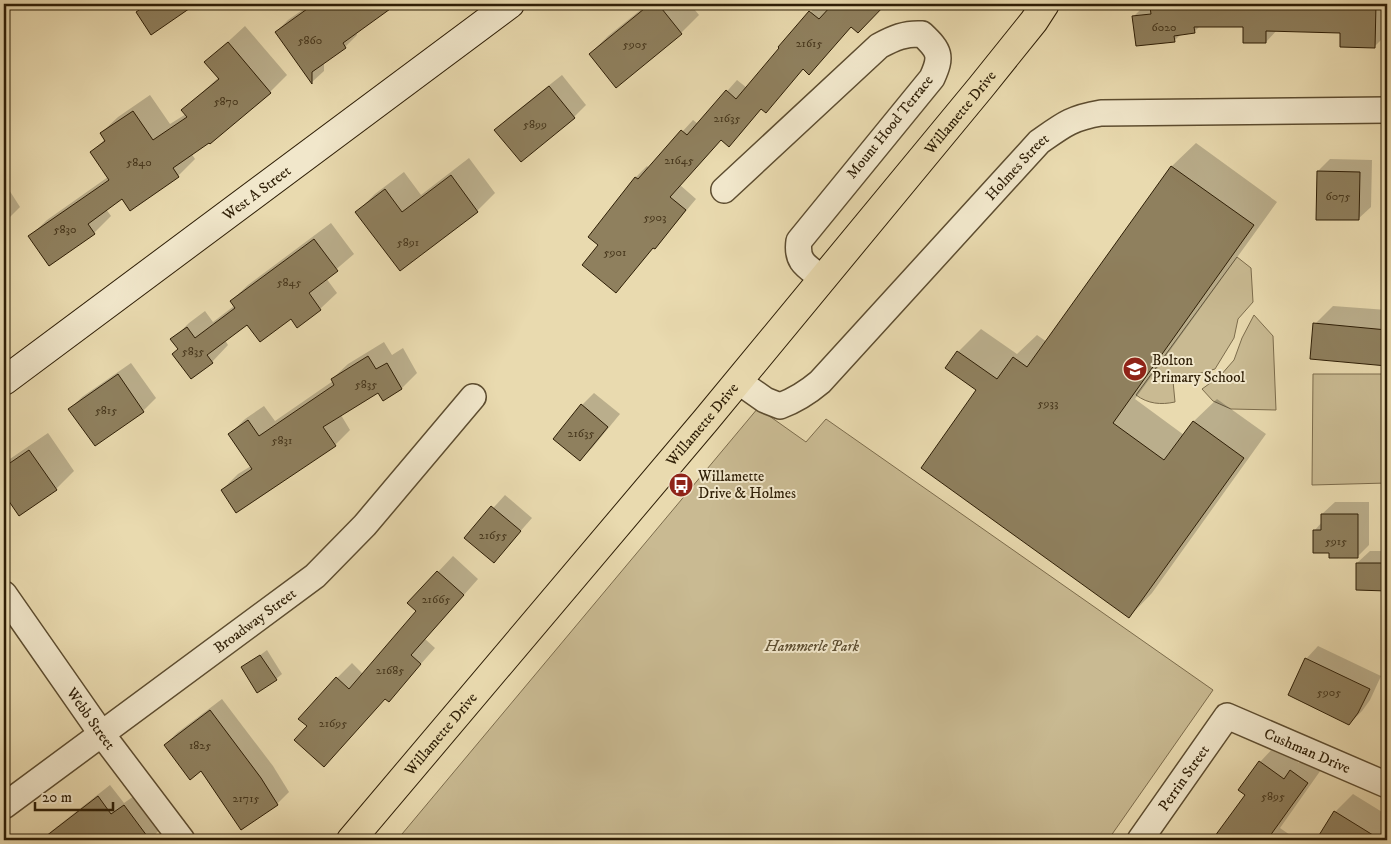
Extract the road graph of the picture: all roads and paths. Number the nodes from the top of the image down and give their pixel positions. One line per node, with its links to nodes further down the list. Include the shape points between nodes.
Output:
1 (510, 4): 6 (street, West A Street)
2 (1045, 4): 5 (main road, Willamette Drive, via 981,87)
3 (1387, 110): 7 (street, Holmes Street, via 1101,113 1073,120 1039,142 806,394 780,406 765,400)
4 (724, 190): 5 (street, Mount Hood Terrace, via 879,46 900,36 922,34 936,47 938,64 932,78 799,241 797,252 802,262)
5 (822, 278): 7 (main road, Willamette Drive)
6 (4, 381)
7 (738, 381): 15 (main road, Willamette Drive)
8 (472, 397): 11 (street, Broadway Street, via 364,525 315,576)
9 (4, 594): 11 (street, Webb Street)
10 (1227, 716): 12 (street, Cushman Drive); 16 (street, Perrin Street)
11 (101, 733): 13 (street, Broadway Street); 14 (street, Webb Street)
12 (1387, 785)
13 (4, 806)
14 (182, 840)
15 (351, 840)
16 (1140, 840)

